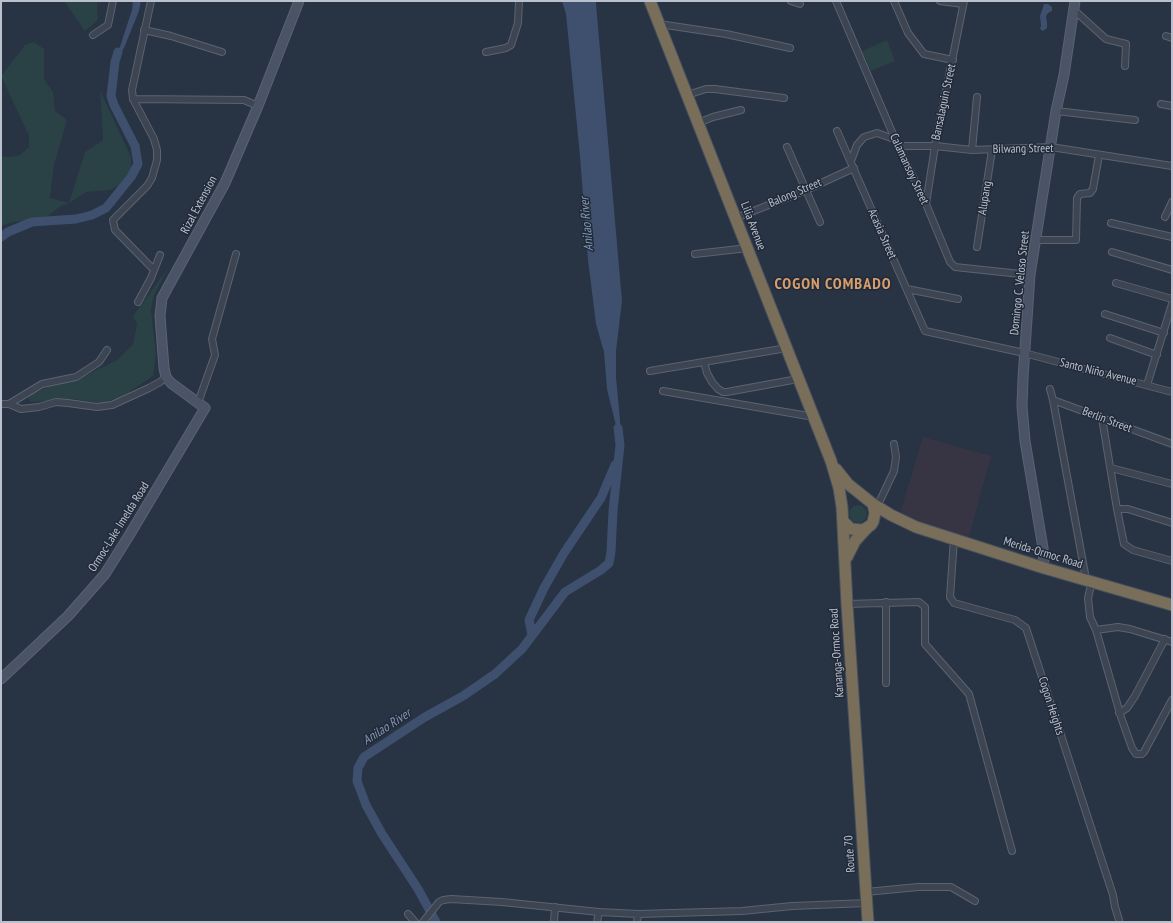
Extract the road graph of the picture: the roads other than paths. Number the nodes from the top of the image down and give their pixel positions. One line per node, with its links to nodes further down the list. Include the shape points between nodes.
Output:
1 (113, 1): 16 (street, via 108,25)
2 (151, 1): 15 (street)
3 (299, 1): 27 (street, Rizal Extension)
4 (519, 1): 19 (street, via 518,23 511,44 506,48)
5 (650, 1): 14 (highway, Lilia Avenue)
6 (791, 1): 12 (street)
7 (836, 1): 34 (street, Calamansoy Street)
8 (894, 1): 20 (street, via 908,33 924,54)
9 (940, 1): 11 (street)
10 (1076, 1): 13 (street, Domingo C. Veloso Street)
11 (963, 2): 20 (street, Bansalaguin Street)
12 (800, 4)
13 (1074, 10): 21 (street, via 1106,39 1126,44); 30 (street, Domingo C. Veloso Street)
14 (659, 24): 17 (street, via 726,34); 22 (highway, Lilia Avenue)
15 (144, 30): 18 (street); 25 (street, via 132,90)
16 (93, 35)
17 (790, 48)
18 (222, 52)
19 (486, 52)
20 (953, 60): 36 (street, Bansalaguin Street)
21 (1124, 66)
22 (687, 95): 24 (street, via 715,88); 32 (highway, Lilia Avenue)
23 (977, 97): 39 (street)
24 (784, 98)
25 (133, 99): 27 (street, via 244,100); 60 (street, via 154,139 157,160 147,186 113,220 113,226)
26 (1161, 104): 28 (street)
27 (258, 106): 78 (street, Rizal Extension, via 224,183 162,298 160,316)
28 (1172, 106)
29 (741, 110): 32 (street)
30 (1056, 111): 31 (street); 38 (street, Domingo C. Veloso Street)
31 (1135, 120)
32 (698, 123): 49 (highway, Lilia Avenue)
33 (837, 131): 42 (street, Acasia Street)
34 (894, 138): 35 (street, Calamansoy Street); 42 (street, via 877,133 864,137 857,145)
35 (898, 146): 36 (street, Bilwang Street); 47 (street, Calamansoy Street)
36 (934, 146): 39 (street, Bilwang Street); 47 (street, Bansalaguin Street)
37 (787, 147): 45 (street)
38 (1051, 147): 40 (street, Bilwang Street); 41 (street, Bilwang Street); 53 (street, Domingo C. Veloso Street)
39 (972, 150): 40 (street, Bilwang Street)
40 (992, 150): 54 (street, Alupang)
41 (1099, 155): 43 (street, Bilwang Street); 53 (street, via 1093,189 1090,193 1080,194 1077,198 1076,240)
42 (851, 161): 44 (street, Acasia Street)
43 (1172, 166)
44 (854, 168): 45 (street, Balong Street); 64 (street, Acasia Street)
45 (806, 190): 49 (street, Balong Street); 50 (street)
46 (1172, 202): 48 (street)
47 (926, 204): 62 (street, Calamansoy Street, via 950,262 955,266)
48 (1165, 217)
49 (736, 218): 55 (highway, Lilia Avenue)
50 (820, 222)
51 (1111, 223): 52 (street)
52 (1172, 237)
53 (1036, 240): 62 (street, Domingo C. Veloso Street)
54 (977, 247)
55 (748, 248): 58 (street); 72 (highway, Lilia Avenue)
56 (1112, 252): 61 (street)
57 (236, 254): 87 (street, via 212,339 215,355)
58 (695, 254)
59 (160, 255): 60 (street)
60 (154, 270): 67 (street)
61 (1172, 270)
62 (1030, 275): 74 (street, Domingo C. Veloso Street)
63 (1116, 283): 66 (street)
64 (907, 289): 65 (street); 74 (street, Acasia Street, via 925,331)
65 (958, 299)
66 (1172, 299)
67 (138, 302)
68 (1172, 304): 70 (street)
69 (1105, 314): 70 (street)
70 (1164, 333): 75 (street)
71 (1110, 338): 75 (street)
72 (787, 348): 76 (street); 79 (highway, Lilia Avenue)
73 (107, 350): 86 (street, via 99,362 76,377 42,384)
74 (1024, 353): 80 (street, Santo Niño Avenue); 105 (street, Domingo C. Veloso Street, via 1022,406 1025,441)
75 (1157, 355): 80 (street)
76 (704, 362): 77 (street); 79 (street, via 712,382 723,392)
77 (650, 371)
78 (166, 377): 86 (street, via 112,406 97,407 56,402 39,407 21,408); 87 (street)
79 (798, 379): 88 (highway, Lilia Avenue)
80 (1147, 385): 83 (street, Santo Niño Avenue)
81 (1050, 388): 84 (street)
82 (663, 390): 88 (street)
83 (1172, 392)
84 (1053, 400): 89 (street, Berlin Street); 106 (street)
85 (1, 404): 86 (street)
86 (9, 404)
87 (202, 406): 113 (street, Ormoc-Lake Imelda Road, via 130,534 104,574 68,616)
88 (814, 417): 92 (highway, Lilia Avenue)
89 (1102, 418): 91 (street, Berlin Street); 93 (street)
90 (894, 444): 95 (street, via 894,471)
91 (1172, 444)
92 (832, 461): 95 (highway, Merida-Ormoc Road, via 848,484); 96 (highway)
93 (1111, 468): 94 (street); 97 (street)
94 (1172, 484)
95 (872, 503): 96 (highway, via 861,496 852,497); 99 (highway, Merida-Ormoc Road); 101 (highway, via 875,517)
96 (842, 507): 98 (highway)
97 (1117, 509): 100 (street, via 1128,509); 103 (street, via 1124,544 1133,550)
98 (843, 521): 101 (highway, via 855,530); 104 (highway, Kananga-Ormoc Road)
99 (907, 523): 101 (highway, Merida-Ormoc Road, via 889,521); 102 (highway, Merida-Ormoc Road)
100 (1172, 523)
101 (869, 527): 104 (highway, via 851,546)
102 (954, 538): 105 (highway, Merida-Ormoc Road); 125 (street, Cogon Heights, via 950,597 954,603 1015,620 1026,628)
103 (1172, 561)
104 (845, 562): 108 (highway, Kananga-Ormoc Road)
105 (1044, 568): 106 (highway, Merida-Ormoc Road)
106 (1089, 580): 109 (highway, Merida-Ormoc Road); 110 (street, via 1090,617)
107 (886, 602): 108 (street); 114 (street); 118 (street, via 919,602 925,607 925,644 969,694)
108 (846, 604): 117 (highway, Kananga-Ormoc Road)
109 (1172, 605)
110 (1096, 630): 111 (street, via 1118,627); 116 (street)
111 (1165, 640): 112 (street); 116 (street, via 1136,696)
112 (1172, 642)
113 (1, 679)
114 (886, 683)
115 (1172, 700): 116 (street, via 1142,754 1136,754 1132,748)
116 (1120, 713)
117 (859, 784): 119 (highway, Route 70)
118 (1012, 851)
119 (866, 898): 120 (street, via 918,887 951,887); 124 (street, via 742,911); 131 (highway, Route 70)
120 (974, 901)
121 (555, 907): 122 (street); 127 (street, via 451,899 439,902); 128 (street)
122 (599, 912): 124 (street); 129 (street)
123 (408, 914): 126 (street)
124 (638, 914): 130 (street)
125 (1119, 920)
126 (415, 922)
127 (423, 922)
128 (554, 922)
129 (597, 922)
130 (636, 922)
131 (868, 922)

